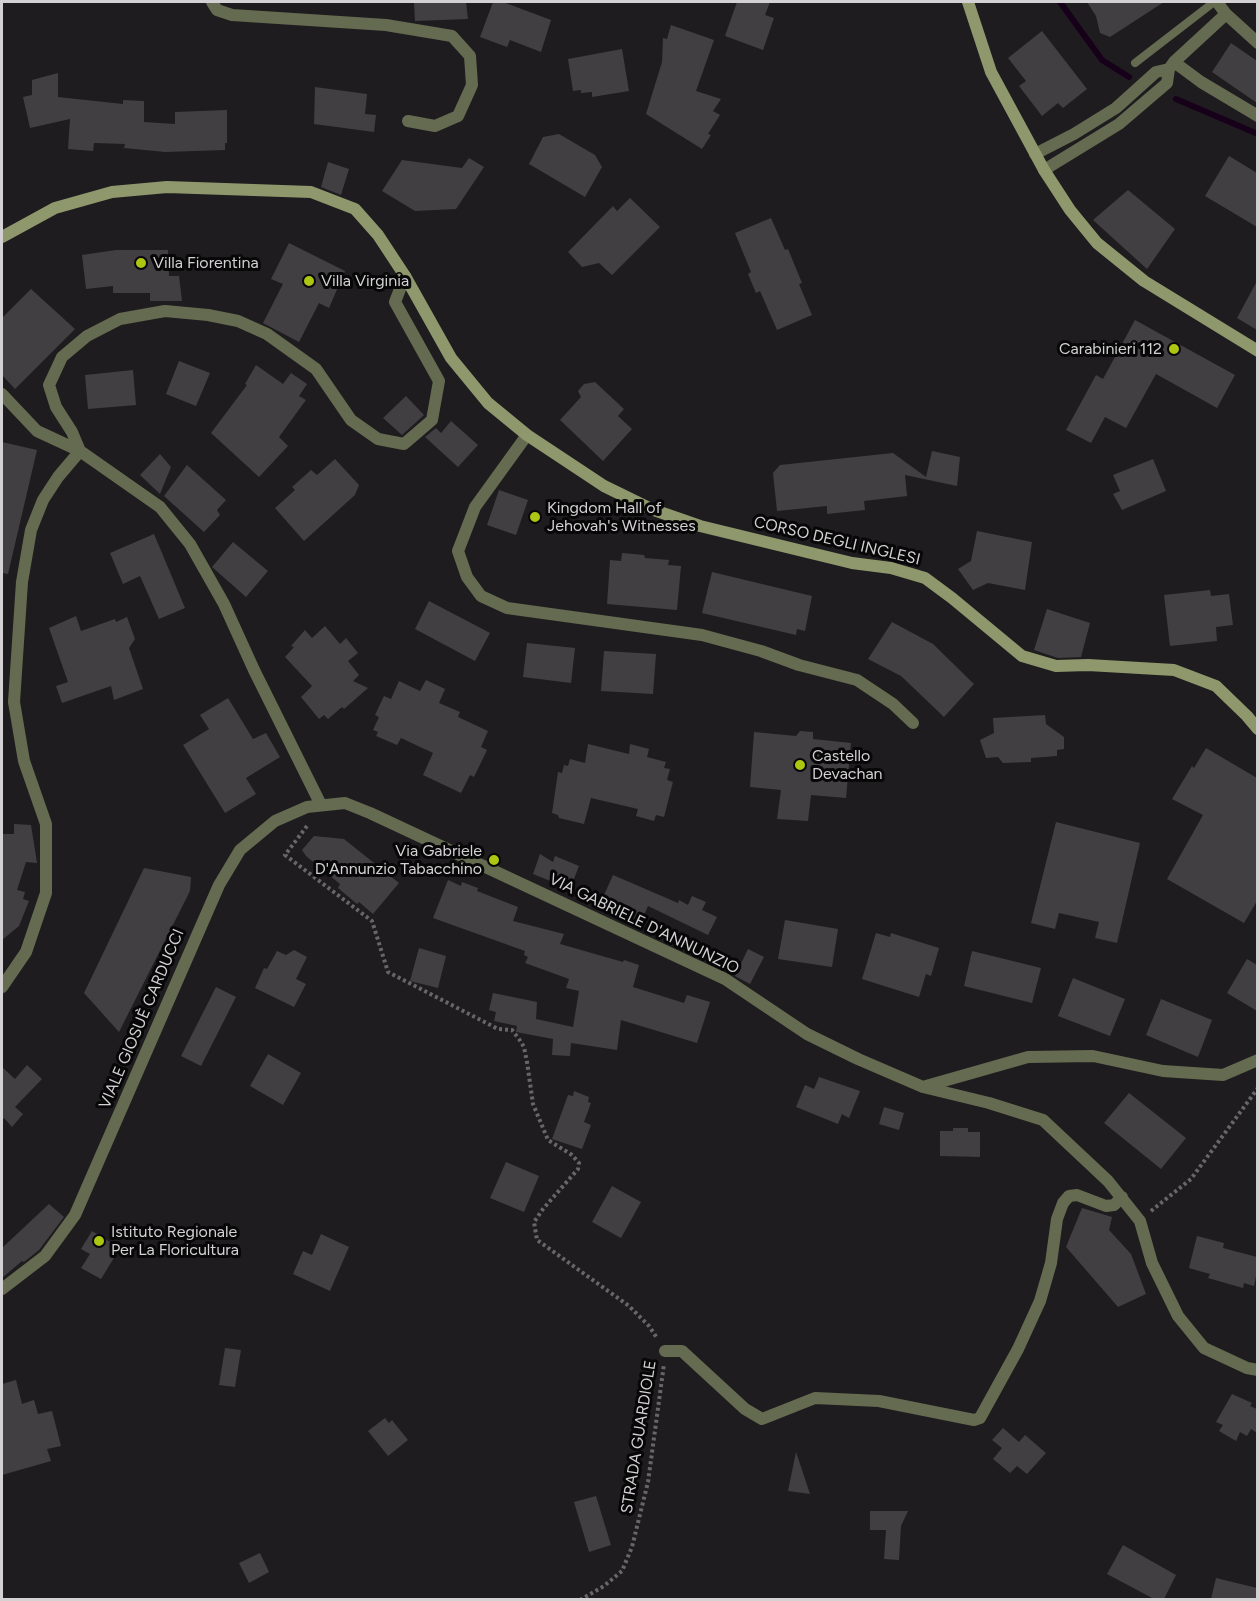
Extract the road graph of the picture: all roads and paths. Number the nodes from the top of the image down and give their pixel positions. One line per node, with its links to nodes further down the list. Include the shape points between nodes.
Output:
1 (212, 2): 9 (street, via 217,10 232,15 386,25 452,36 470,56 472,85 458,116 435,126)
2 (968, 2): 10 (main road, via 991,72)
3 (1215, 2): 4 (street); 6 (lane)
4 (1226, 14): 5 (street); 7 (street)
5 (1257, 43)
6 (1135, 63)
7 (1172, 66): 8 (street); 10 (street, via 1156,72 1116,108); 11 (street, via 1167,83 1119,124)
8 (1257, 116)
9 (408, 121)
10 (1035, 154): 11 (main road)
11 (1044, 170): 14 (main road, via 1097,243 1144,281)
12 (2, 237): 13 (main road, CORSO DEGLI INGLESI, via 55,208 111,192 167,188 311,192 355,209)
13 (405, 276): 16 (main road, CORSO DEGLI INGLESI, via 451,358 488,403); 17 (street, via 394,302 439,381 432,420 404,444 378,439 351,420 316,369 267,334 238,321 165,311 120,319 87,336 62,357 49,385 56,407)
14 (1257, 351)
15 (2, 394): 17 (street, via 37,431)
16 (527, 435): 18 (street, via 475,507 458,551 467,577 482,596 507,608 693,633 761,651 857,680); 19 (main road, CORSO DEGLI INGLESI, via 604,486 700,526 925,578 1022,656 1056,666 1174,670 1216,686)
17 (80, 451): 21 (street, via 160,507 190,543 224,604); 22 (street, via 43,500 31,530 22,582 14,702 24,761 46,824 46,893 26,952)
18 (913, 723)
19 (1257, 729)
20 (345, 803): 21 (street, VIALE GIOSUÈ CARDUCCI); 24 (street, VIA GABRIELE D'ANNUNZIO, via 725,979 807,1034)
21 (321, 806): 28 (street, VIALE GIOSUÈ CARDUCCI, via 307,807 275,821 240,850 219,885 75,1215 45,1256); 29 (path, STRADA GUARDIOLE, via 285,855 372,921 388,972 498,1029 512,1030 524,1047 533,1104 548,1140 579,1163 534,1222 537,1240 629,1306)
22 (2, 987)
23 (1257, 1060): 24 (street, via 1223,1075 1163,1071 1094,1056 1028,1058)
24 (923, 1087): 26 (street, VIA GABRIELE D'ANNUNZIO, via 1043,1120)
25 (1257, 1088): 27 (path, via 1191,1179)
26 (1122, 1197): 27 (street, VIA GABRIELE D'ANNUNZIO); 29 (street, via 1114,1205 1106,1206 1077,1195 1069,1196 1063,1203 1040,1301 980,1418 879,1401 815,1398 762,1419 745,1409 682,1351)
27 (1140, 1221): 30 (street, VIA GABRIELE D'ANNUNZIO, via 1152,1263 1178,1316 1204,1348)
28 (2, 1289)
29 (665, 1351): 31 (path, STRADA GUARDIOLE, via 648,1482 632,1547 622,1571)
30 (1257, 1370)
31 (580, 1599)

